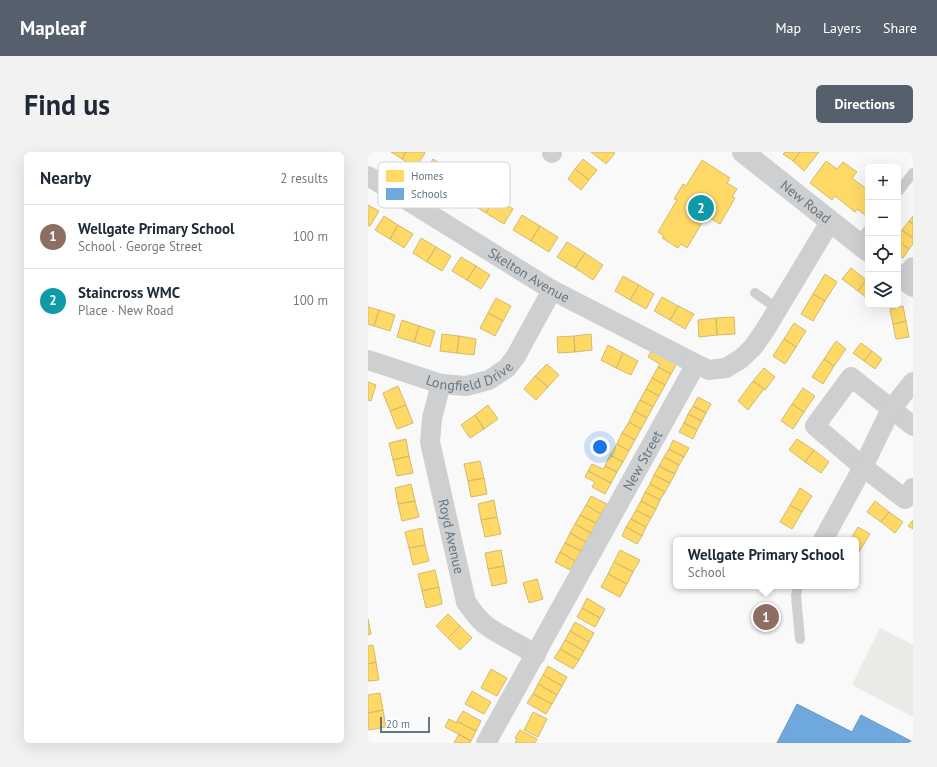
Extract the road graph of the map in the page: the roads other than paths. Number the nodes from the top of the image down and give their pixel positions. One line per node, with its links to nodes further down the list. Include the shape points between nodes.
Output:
1 (743, 152): 7 (street, New Road)
2 (913, 172): 5 (lane)
3 (368, 176): 4 (street, Skelton Avenue)
4 (378, 182)
5 (901, 188)
6 (420, 208): 9 (street, Skelton Avenue)
7 (830, 222): 8 (street, New Road); 11 (street)
8 (865, 241)
9 (552, 290): 13 (street, Skelton Avenue); 15 (street, Longfield Drive, via 507,368 489,380 466,386)
10 (755, 294): 11 (lane)
11 (778, 309): 13 (street, via 754,346 742,358 726,368 709,370)
12 (368, 360): 15 (street, Longfield Drive)
13 (696, 364): 23 (street, New Street)
14 (913, 382): 16 (street)
15 (441, 384): 23 (street, Royd Avenue, via 432,418 430,442 466,602 486,626)
16 (891, 409): 17 (street); 18 (street); 18 (street, via 851,377 815,426)
17 (913, 426)
18 (863, 467): 19 (street, via 905,499); 20 (street)
19 (913, 488)
20 (825, 537)
21 (797, 589): 22 (lane)
22 (800, 639)
23 (536, 655): 24 (street, New Street)
24 (486, 743)

